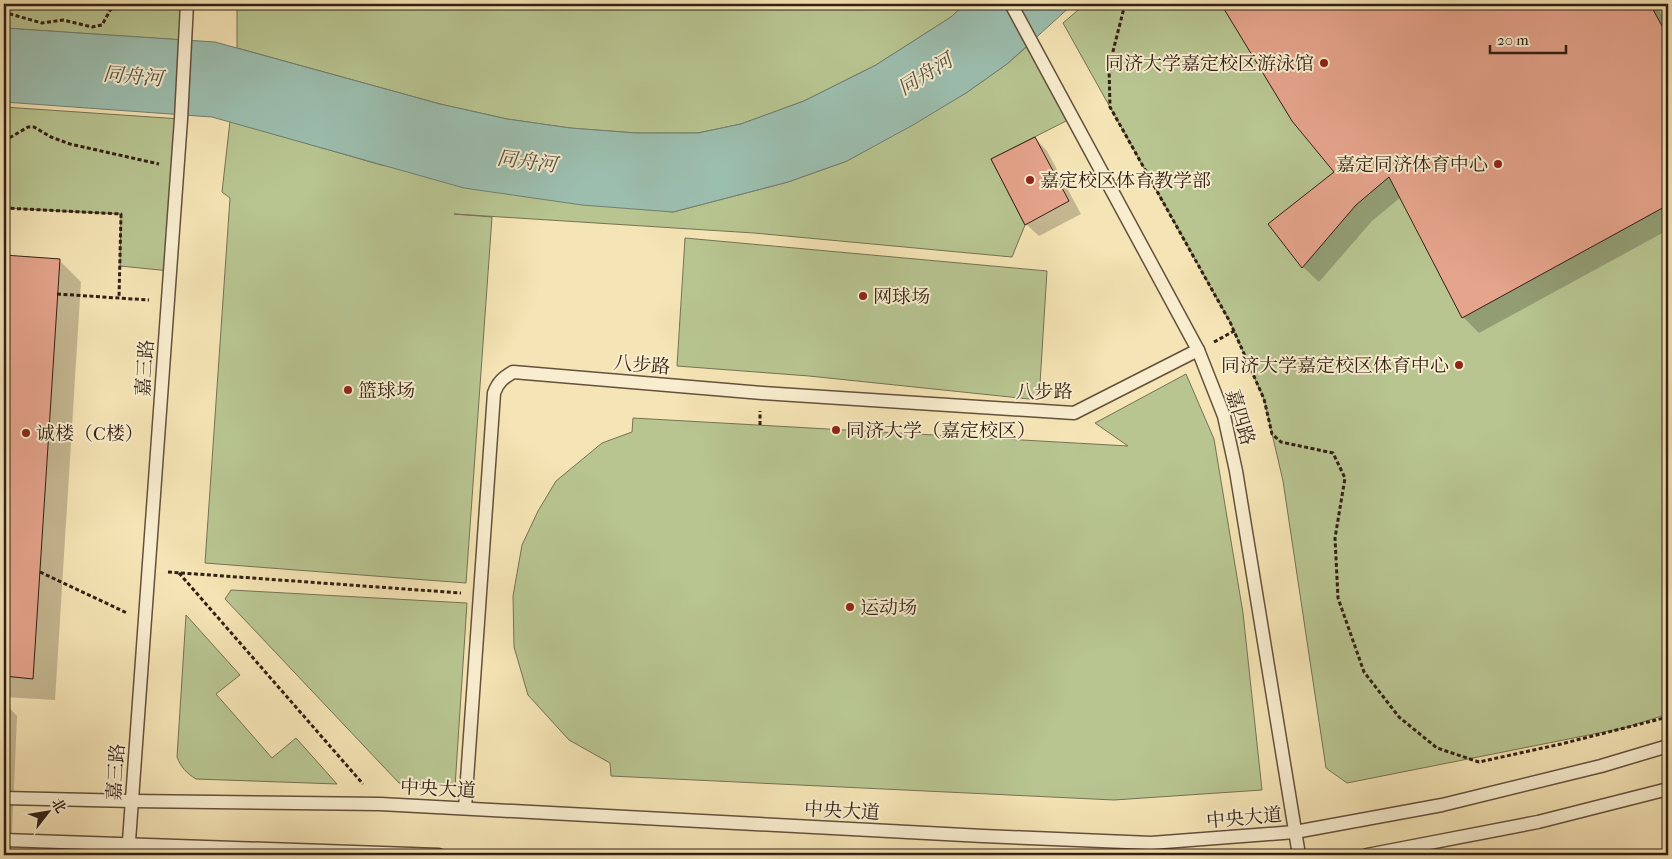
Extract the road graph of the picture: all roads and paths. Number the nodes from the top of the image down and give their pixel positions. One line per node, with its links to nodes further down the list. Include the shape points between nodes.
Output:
1 (118, 4): 5 (path, via 112,7 102,25 92,27 63,20 42,22)
2 (187, 4): 7 (lane, 嘉三路)
3 (1011, 4): 12 (lane, 嘉四路)
4 (1125, 4): 18 (path, via 1109,67 1110,107 1230,322 1264,399 1272,434 1281,442 1333,453 1345,478 1335,538 1338,598 1364,672 1399,717 1437,748 1479,762)
5 (4, 10)
6 (4, 141): 7 (path, via 28,127 34,127 70,144)
7 (177, 168): 11 (lane, 嘉三路)
8 (4, 208): 10 (path, via 121,214)
9 (57, 294): 10 (path)
10 (119, 298): 11 (path)
11 (168, 301): 13 (lane, 嘉三路)
12 (1198, 350): 16 (lane, 八步路, via 1074,414 513,372 500,380 494,393); 25 (lane, 嘉四路, via 1224,416 1236,471)
13 (148, 570): 15 (path); 17 (lane, 嘉三路)
14 (40, 572): 17 (path)
15 (179, 573): 16 (path); 23 (path)
16 (479, 594): 24 (lane, 八步路)
17 (144, 621): 22 (lane, 嘉三路)
18 (1668, 717)
19 (1668, 746): 25 (lane, 中央大道, via 1442,805)
20 (1668, 789): 30 (lane, via 1538,822)
21 (4, 798): 22 (lane, 中央大道)
22 (132, 802): 23 (lane, 中央大道); 27 (lane, 嘉三路)
23 (380, 804): 24 (lane, 中央大道)
24 (464, 808): 25 (lane, 中央大道, via 1151,843)
25 (1295, 832): 29 (lane, 嘉四路)
26 (4, 840): 27 (lane)
27 (129, 849): 28 (lane)
28 (439, 855)
29 (1300, 855)
30 (1367, 855)

